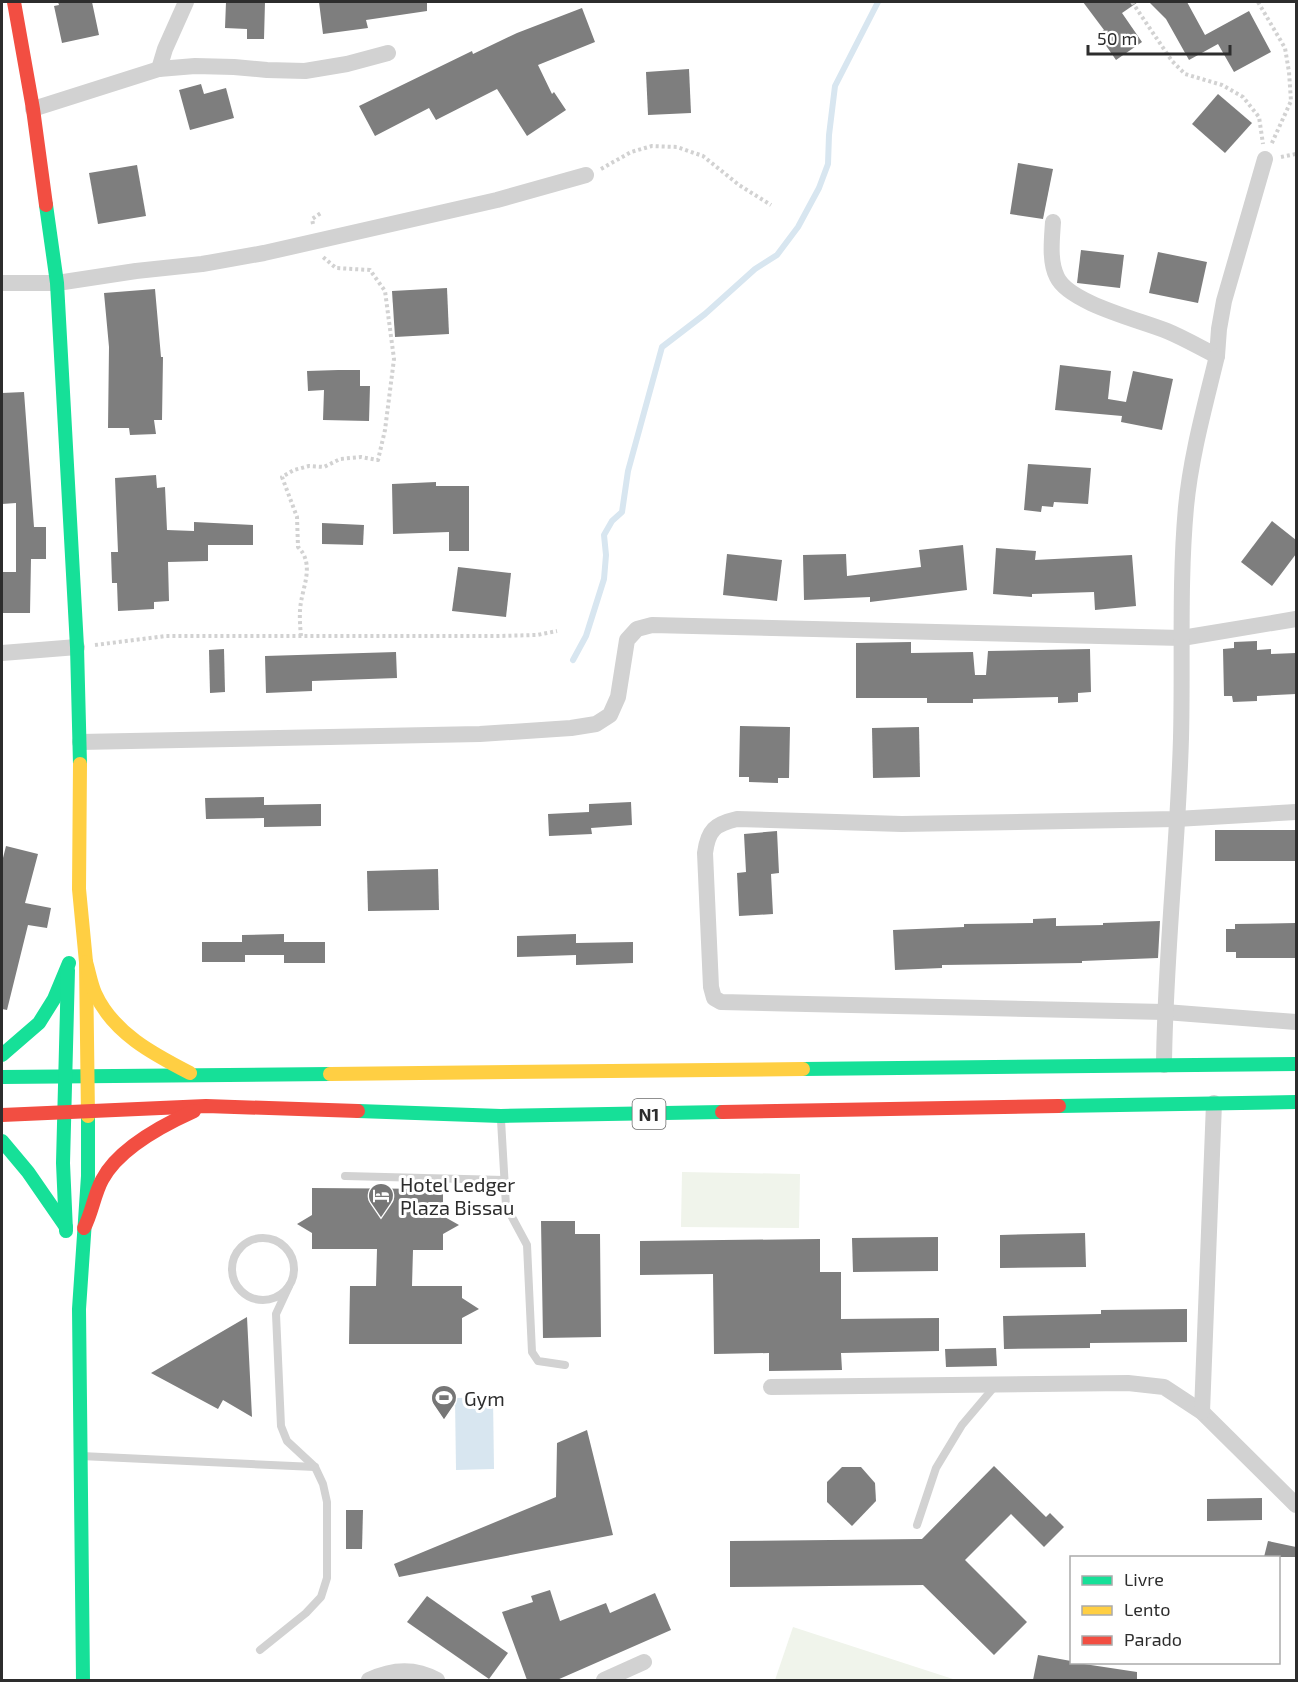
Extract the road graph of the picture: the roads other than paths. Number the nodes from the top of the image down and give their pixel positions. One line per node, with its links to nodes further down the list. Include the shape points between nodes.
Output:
1 (14, 2): 5 (main road)
2 (186, 2): 4 (street)
3 (388, 53): 4 (street, via 305,71 234,66)
4 (159, 69): 5 (street)
5 (33, 108): 10 (main road)
6 (1265, 159): 11 (street, via 1224,301)
7 (586, 175): 10 (street, via 497,200 202,264)
8 (1053, 222): 11 (street, via 1053,267 1061,284 1095,305 1169,332)
9 (2, 283): 10 (street)
10 (57, 283): 14 (main road)
11 (1217, 356): 13 (street, via 1188,488)
12 (1296, 619): 13 (street)
13 (1182, 638): 16 (street, via 652,625 637,629 627,640 618,697 610,715 596,724 480,734); 18 (street)
14 (77, 647): 15 (street); 16 (main road)
15 (2, 653)
16 (80, 742): 19 (main road)
17 (1296, 812): 18 (street)
18 (1176, 819): 22 (street); 22 (street, via 902,824 737,819 714,828 705,853 711,987 714,998 721,1002)
19 (80, 889): 20 (main road); 21 (main road)
20 (86, 962): 27 (main road); 29 (main road, via 96,995 115,1023 155,1055)
21 (69, 963): 24 (main road, via 39,1023); 28 (main road)
22 (1165, 1012): 23 (street); 26 (street)
23 (1296, 1022)
24 (2, 1055)
25 (1296, 1064): 26 (main road, N1)
26 (1164, 1065): 29 (main road, N1)
27 (87, 1074): 28 (main road, N1); 29 (main road, N1); 34 (main road)
28 (64, 1075): 30 (main road, N1); 35 (main road)
29 (196, 1075)
30 (2, 1077)
31 (1296, 1102): 32 (main road, N1)
32 (1214, 1103): 37 (main road, N1); 48 (street)
33 (206, 1106): 34 (main road, N1); 37 (main road, N1); 41 (main road, via 162,1126 107,1171)
34 (88, 1112): 35 (main road, N1); 41 (main road)
35 (64, 1113): 36 (main road, N1); 42 (main road)
36 (2, 1115)
37 (501, 1116): 40 (lane)
38 (2, 1141): 42 (main road, via 28,1172)
39 (345, 1176): 40 (lane)
40 (504, 1180): 45 (lane, via 506,1206 526,1245 532,1352 537,1361)
41 (84, 1228): 44 (main road)
42 (68, 1239): 44 (main road)
43 (289, 1286): 43 (lane, via 293,1260 285,1246 271,1239 255,1239 237,1252 233,1263 235,1281 250,1296 264,1300 276,1297); 50 (lane, via 276,1314 281,1426 287,1441)
44 (79, 1309): 49 (main road)
45 (565, 1365)
46 (996, 1385): 47 (street); 48 (street, via 1128,1383 1164,1387); 52 (lane, via 962,1425 936,1468)
47 (771, 1387)
48 (1202, 1412): 51 (street)
49 (81, 1456): 50 (lane); 55 (main road)
50 (315, 1467): 53 (lane, via 327,1502 327,1578 321,1597)
51 (1296, 1505)
52 (917, 1525)
53 (260, 1650)
54 (644, 1662): 58 (street)
55 (83, 1680)
56 (369, 1680): 57 (street, via 398,1670 425,1673)
57 (437, 1680)
58 (604, 1680)

